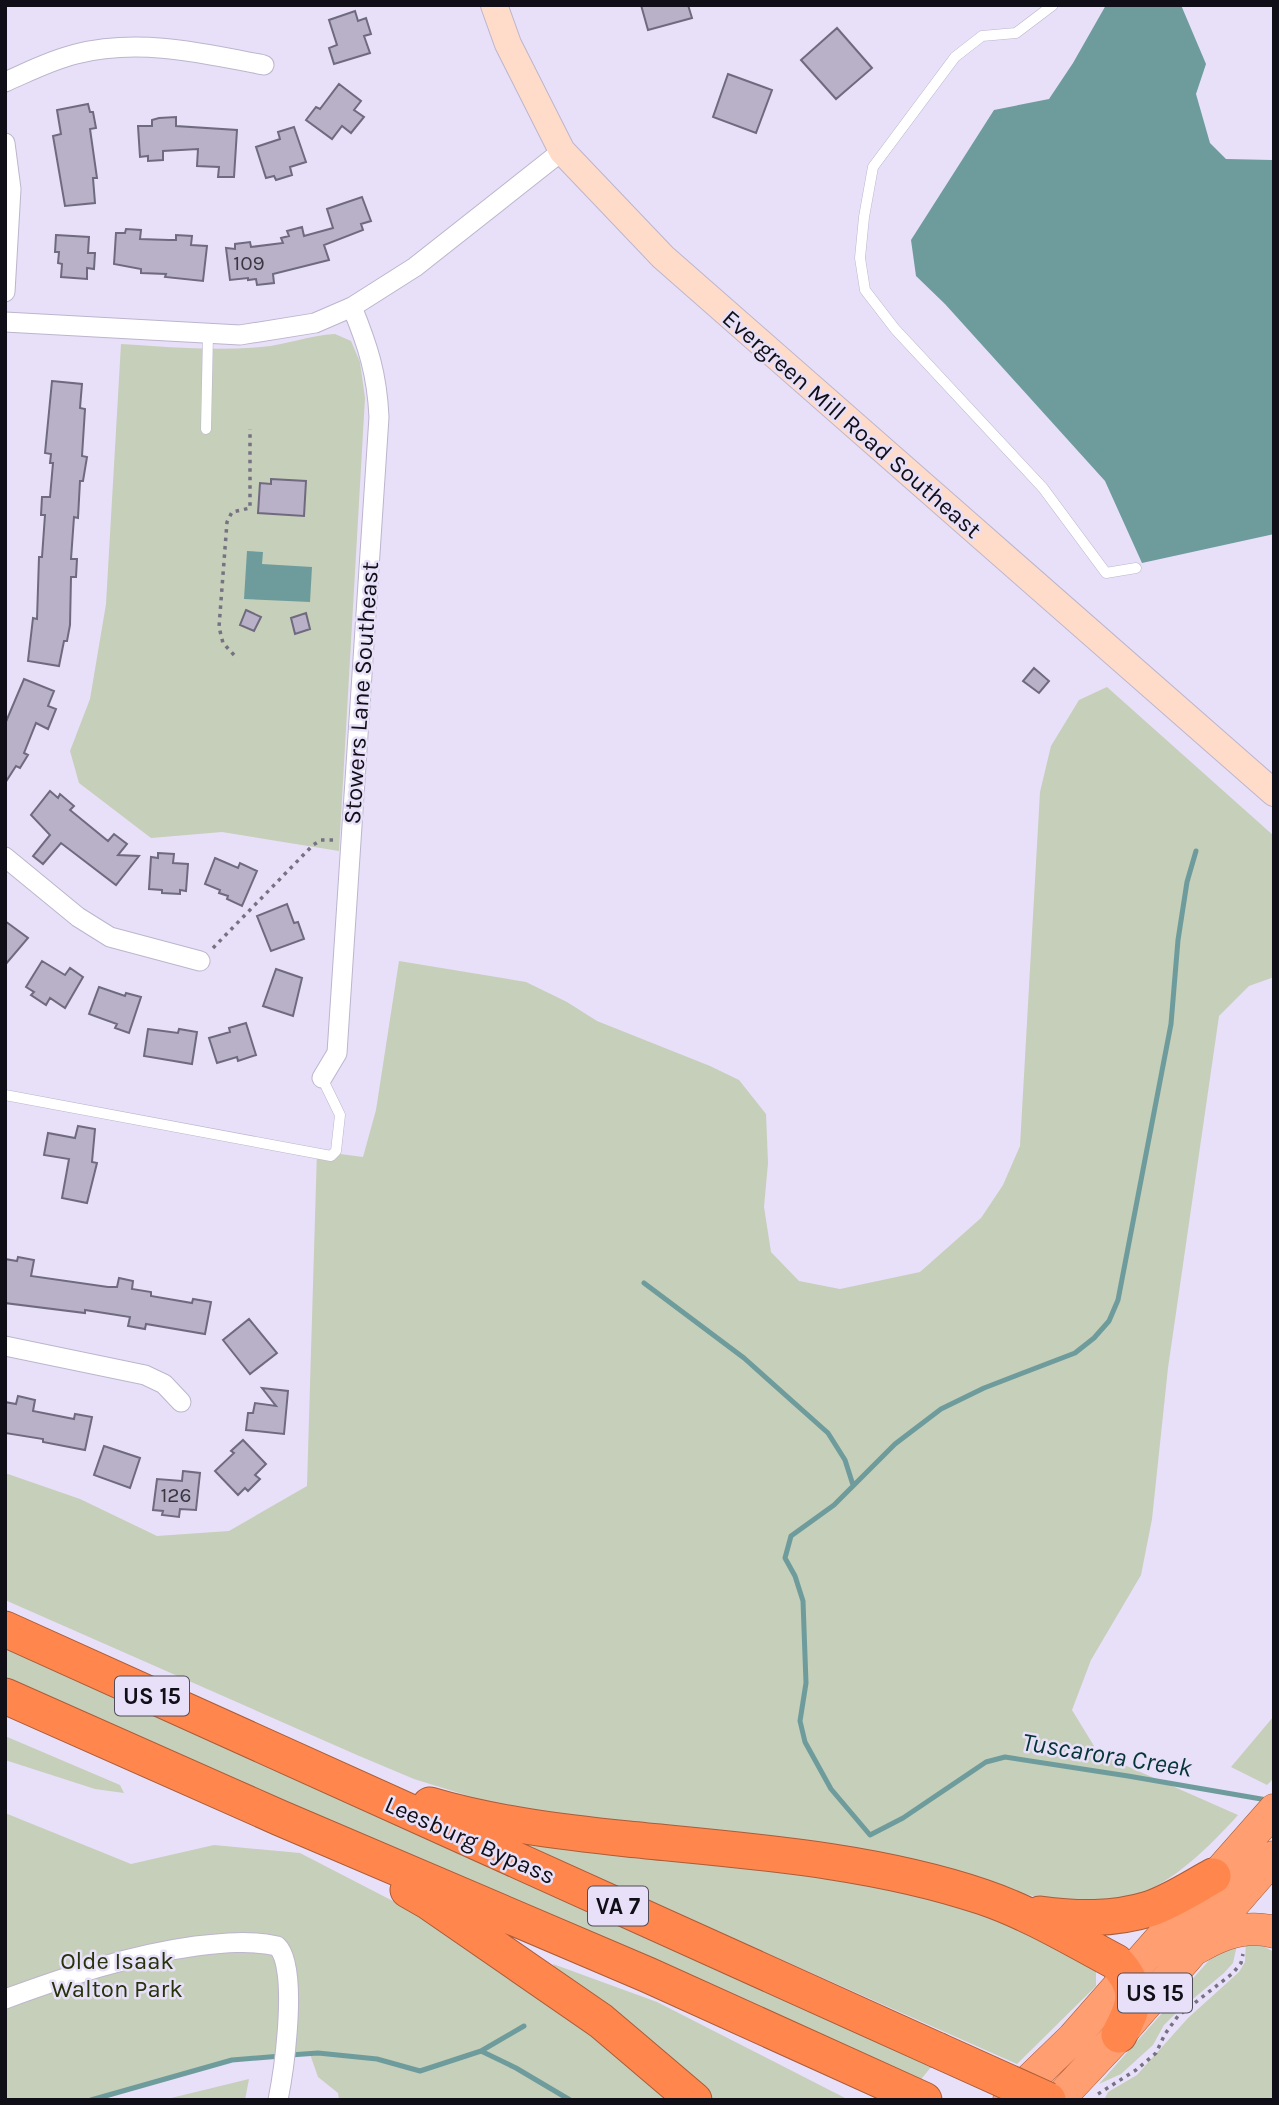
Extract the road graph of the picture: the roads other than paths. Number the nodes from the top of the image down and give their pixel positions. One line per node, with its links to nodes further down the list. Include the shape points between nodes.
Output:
1 (494, 5): 6 (main road, Evergreen Mill Road Southeast, via 508,44)
2 (1053, 5): 12 (lane, via 1016,33 982,36 955,57 873,167 860,258 865,290 1043,488 1106,573)
3 (264, 65): 4 (street, via 172,48 125,47 76,54)
4 (5, 82)
5 (5, 143): 7 (street, via 11,189)
6 (562, 151): 8 (street, via 415,267); 13 (main road, Evergreen Mill Road Southeast, via 672,266)
7 (5, 292)
8 (352, 307): 10 (street, via 315,323 240,335); 16 (street, Stowers Lane Southeast, via 377,382 379,416 337,1053)
9 (5, 322): 10 (street)
10 (208, 335): 11 (lane)
11 (206, 429)
12 (1136, 568)
13 (1274, 793)
14 (5, 857): 15 (street, via 110,937)
15 (200, 961)
16 (322, 1078): 17 (lane, via 340,1115 336,1151 331,1156)
17 (5, 1095)
18 (5, 1346): 19 (street, via 145,1375 164,1384)
19 (181, 1402)
20 (5, 1629): 22 (highway, Leesburg Bypass / US 15)
21 (5, 1696): 24 (highway, US 15)
22 (299, 1763): 27 (highway, via 403,1797 492,1819 869,1869 928,1881); 38 (highway, Leesburg Bypass / VA 7, bridge)
23 (1270, 1815): 26 (highway, US 15)
24 (279, 1818): 34 (highway, US 15); 36 (highway, via 429,1902 601,2021)
25 (1274, 1857): 26 (highway, US 15)
26 (1226, 1886): 27 (highway, via 1121,1916 1073,1918); 28 (highway); 30 (highway, US 15); 31 (highway)
27 (1020, 1910): 31 (highway, via 1116,1962)
28 (1274, 1926)
29 (1274, 1932): 30 (highway, via 1257,1929 1225,1934)
30 (1190, 1952): 33 (highway, US 15)
31 (1128, 1975): 33 (highway, via 1133,2002); 37 (highway, via 1073,2038)
32 (5, 1999): 35 (street, via 135,1956 230,1942 276,1946 286,1959 288,1986)
33 (1119, 2035): 39 (highway, US 15)
34 (917, 2096)
35 (278, 2100)
36 (694, 2100)
37 (1009, 2100)
38 (1048, 2100)
39 (1058, 2100)

